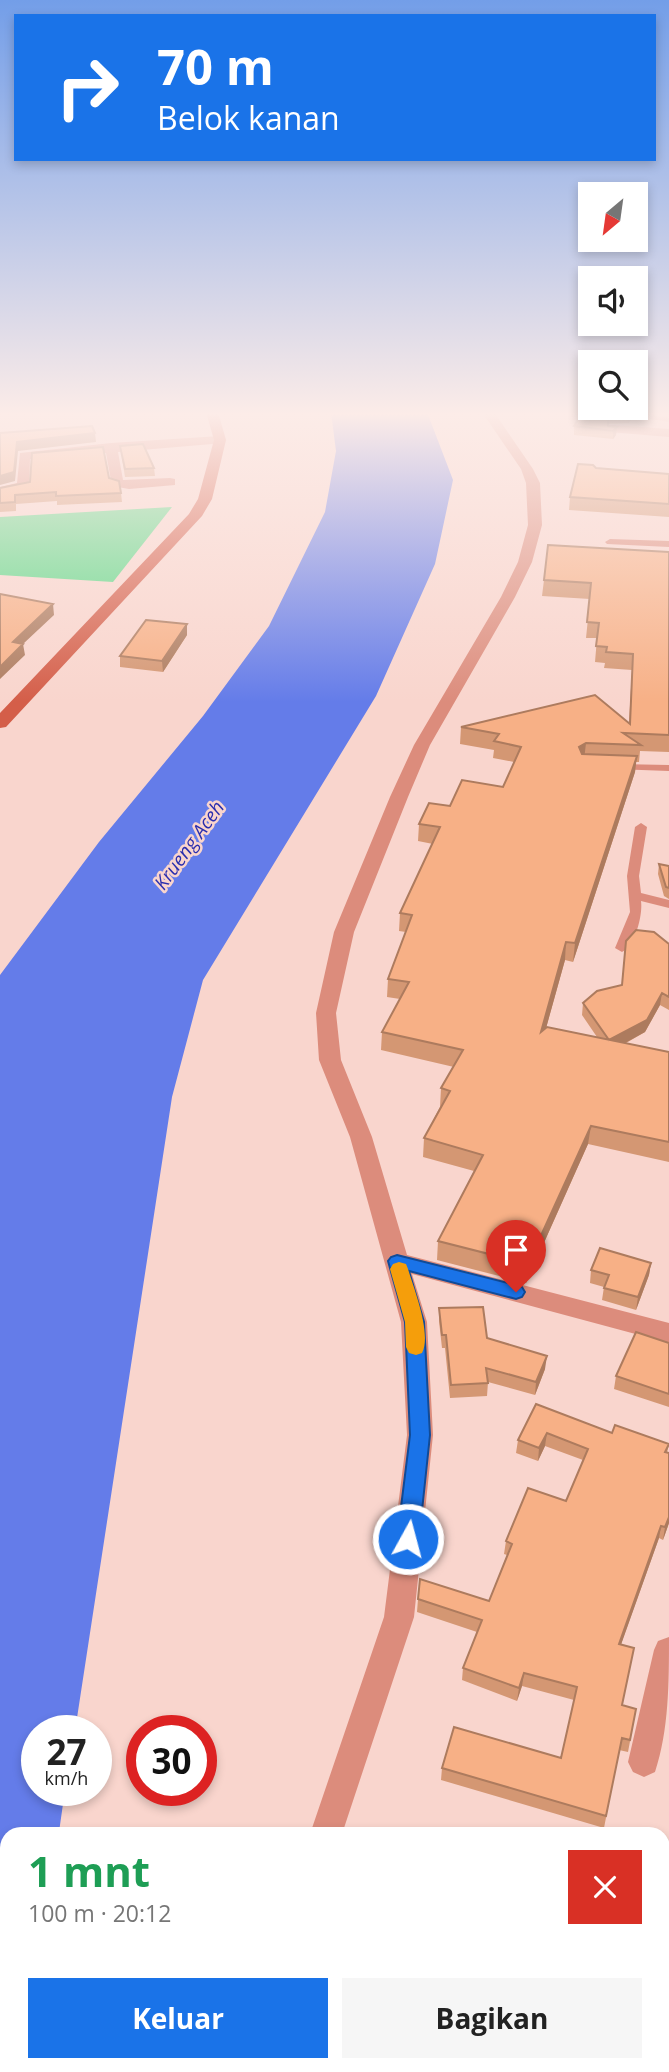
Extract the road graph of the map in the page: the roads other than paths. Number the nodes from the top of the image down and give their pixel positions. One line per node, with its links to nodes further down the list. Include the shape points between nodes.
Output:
1 (199, 509): 5 (street)
2 (535, 509): 12 (street, via 536,525 525,562 422,745 399,797 344,932 326,1013 330,1060 361,1137)
3 (610, 542): 4 (lane)
4 (669, 544)
5 (0, 723)
6 (608, 767): 7 (lane)
7 (669, 768)
8 (641, 827): 9 (lane, via 633,876)
9 (636, 896): 10 (lane); 11 (lane, via 636,912)
10 (669, 904)
11 (622, 948)
12 (397, 1261): 13 (street); 16 (street, via 414,1322 420,1435 399,1617)
13 (669, 1333)
14 (669, 1650): 15 (street)
15 (644, 1762)
16 (328, 1827)

